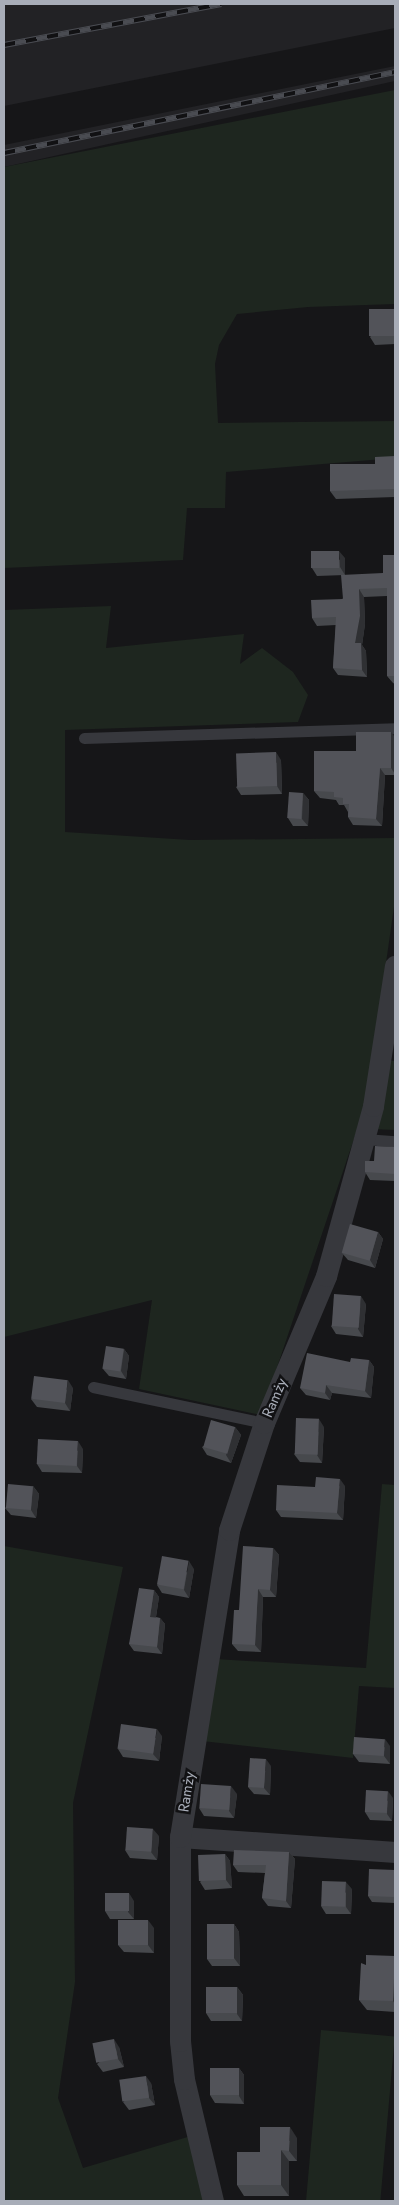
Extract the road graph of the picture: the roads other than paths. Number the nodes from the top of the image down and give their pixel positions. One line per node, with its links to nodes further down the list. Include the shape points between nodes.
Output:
1 (395, 728): 2 (lane)
2 (84, 738)
3 (395, 966): 4 (street, Ramży, via 373,1106)
4 (364, 1139): 5 (lane); 7 (street, Ramży, via 326,1276)
5 (395, 1141)
6 (93, 1387): 7 (lane)
7 (264, 1424): 8 (street, Ramży, via 229,1530)
8 (180, 1837): 9 (street); 10 (street, Ramży, via 180,2041 184,2079)
9 (395, 1852)
10 (213, 2201)

